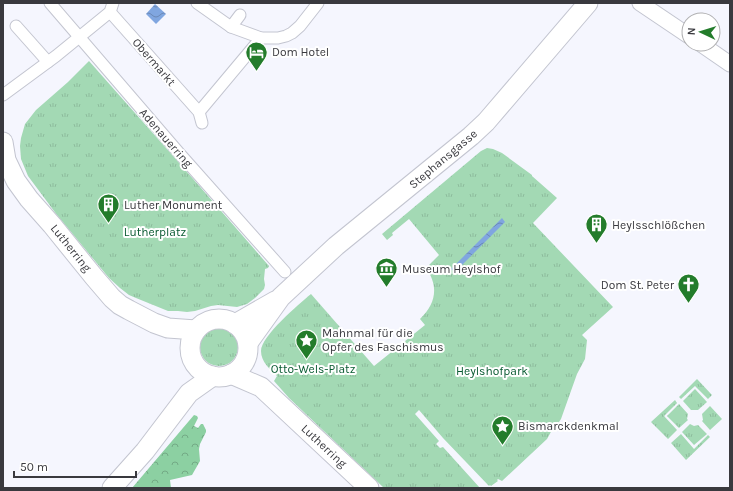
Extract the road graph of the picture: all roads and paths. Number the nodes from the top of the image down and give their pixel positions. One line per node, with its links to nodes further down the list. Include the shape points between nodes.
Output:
1 (50, 3): 11 (street, Adenauerring)
2 (197, 3): 9 (street)
3 (318, 3): 12 (street, via 292,33 278,38)
4 (588, 3): 19 (street, Stephansgasse, via 486,122 336,246)
5 (640, 3): 10 (street)
6 (112, 7): 11 (street); 12 (street, Obermarkt, via 200,117)
7 (240, 15): 9 (street)
8 (16, 26): 14 (street)
9 (231, 27): 12 (street)
10 (681, 31)
11 (79, 37): 14 (street); 18 (street, Adenauerring)
12 (261, 38)
13 (713, 52): 15 (street)
14 (48, 62): 16 (street)
15 (730, 64)
16 (3, 95)
17 (3, 142): 21 (street, Lutherring, via 6,160 29,199 107,292 120,305)
18 (285, 272)
19 (281, 298): 20 (street, Stephansgasse); 24 (street, Stephansgasse)
20 (235, 324): 22 (street, via 222,319 212,320 203,323); 24 (street, via 244,334)
21 (168, 328): 22 (street, Lutherring); 23 (street, Lutherring)
22 (196, 330): 23 (street)
23 (190, 348): 25 (street)
24 (247, 350): 26 (street, via 245,361); 28 (street, Lutherring)
25 (197, 366): 27 (street); 29 (street)
26 (232, 374): 27 (street); 28 (street, Lutherring)
27 (213, 376): 29 (street)
28 (261, 387): 31 (street, Lutherring)
29 (189, 393): 30 (street, via 145,451)
30 (112, 488)
31 (369, 488)

